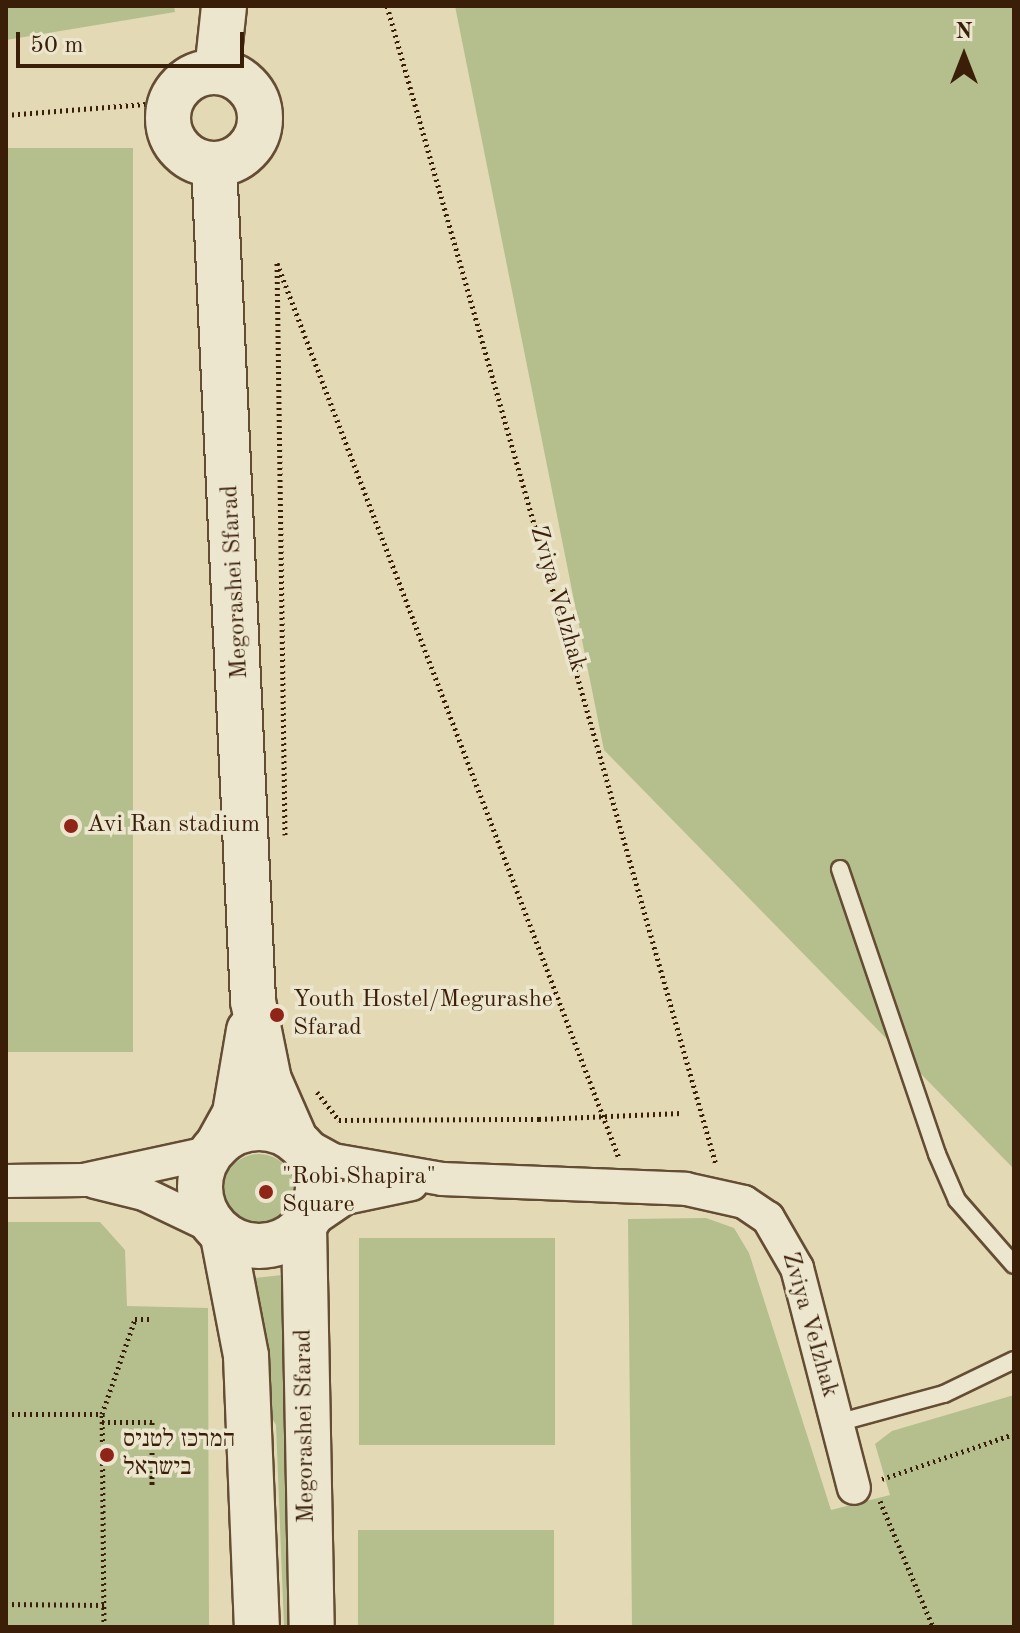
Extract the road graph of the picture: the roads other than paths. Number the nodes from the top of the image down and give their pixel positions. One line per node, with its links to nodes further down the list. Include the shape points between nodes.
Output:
1 (224, 6): 2 (street)
2 (217, 72): 3 (street, via 245,84 259,127 243,153); 3 (street, via 188,79 170,102 176,144)
3 (214, 164): 5 (street, Megorashei Sfarad)
4 (840, 869): 13 (lane, via 957,1200)
5 (253, 1001): 6 (street, Megorashei Sfarad, via 269,1080); 7 (street, Megorashei Sfarad, via 235,1113)
6 (295, 1139): 7 (street, via 259,1127); 8 (street, Zviya VeIzhak, via 333,1160); 11 (street, via 308,1153 319,1189)
7 (214, 1149): 9 (street); 12 (street, via 200,1181)
8 (442, 1179): 11 (street, Zviya VeIzhak, via 358,1193 326,1206); 15 (street, Zviya VeIzhak, via 630,1185 722,1194 768,1218 786,1242)
9 (84, 1180): 10 (street); 12 (street, via 144,1194)
10 (6, 1181)
11 (304, 1226): 12 (street, via 260,1247); 18 (street, Megorashei Sfarad)
12 (219, 1232): 17 (street, via 246,1356)
13 (1014, 1265)
14 (1014, 1360): 15 (lane, via 944,1394)
15 (837, 1423): 16 (street, Zviya VeIzhak)
16 (863, 1485)
17 (257, 1627)
18 (312, 1627)

